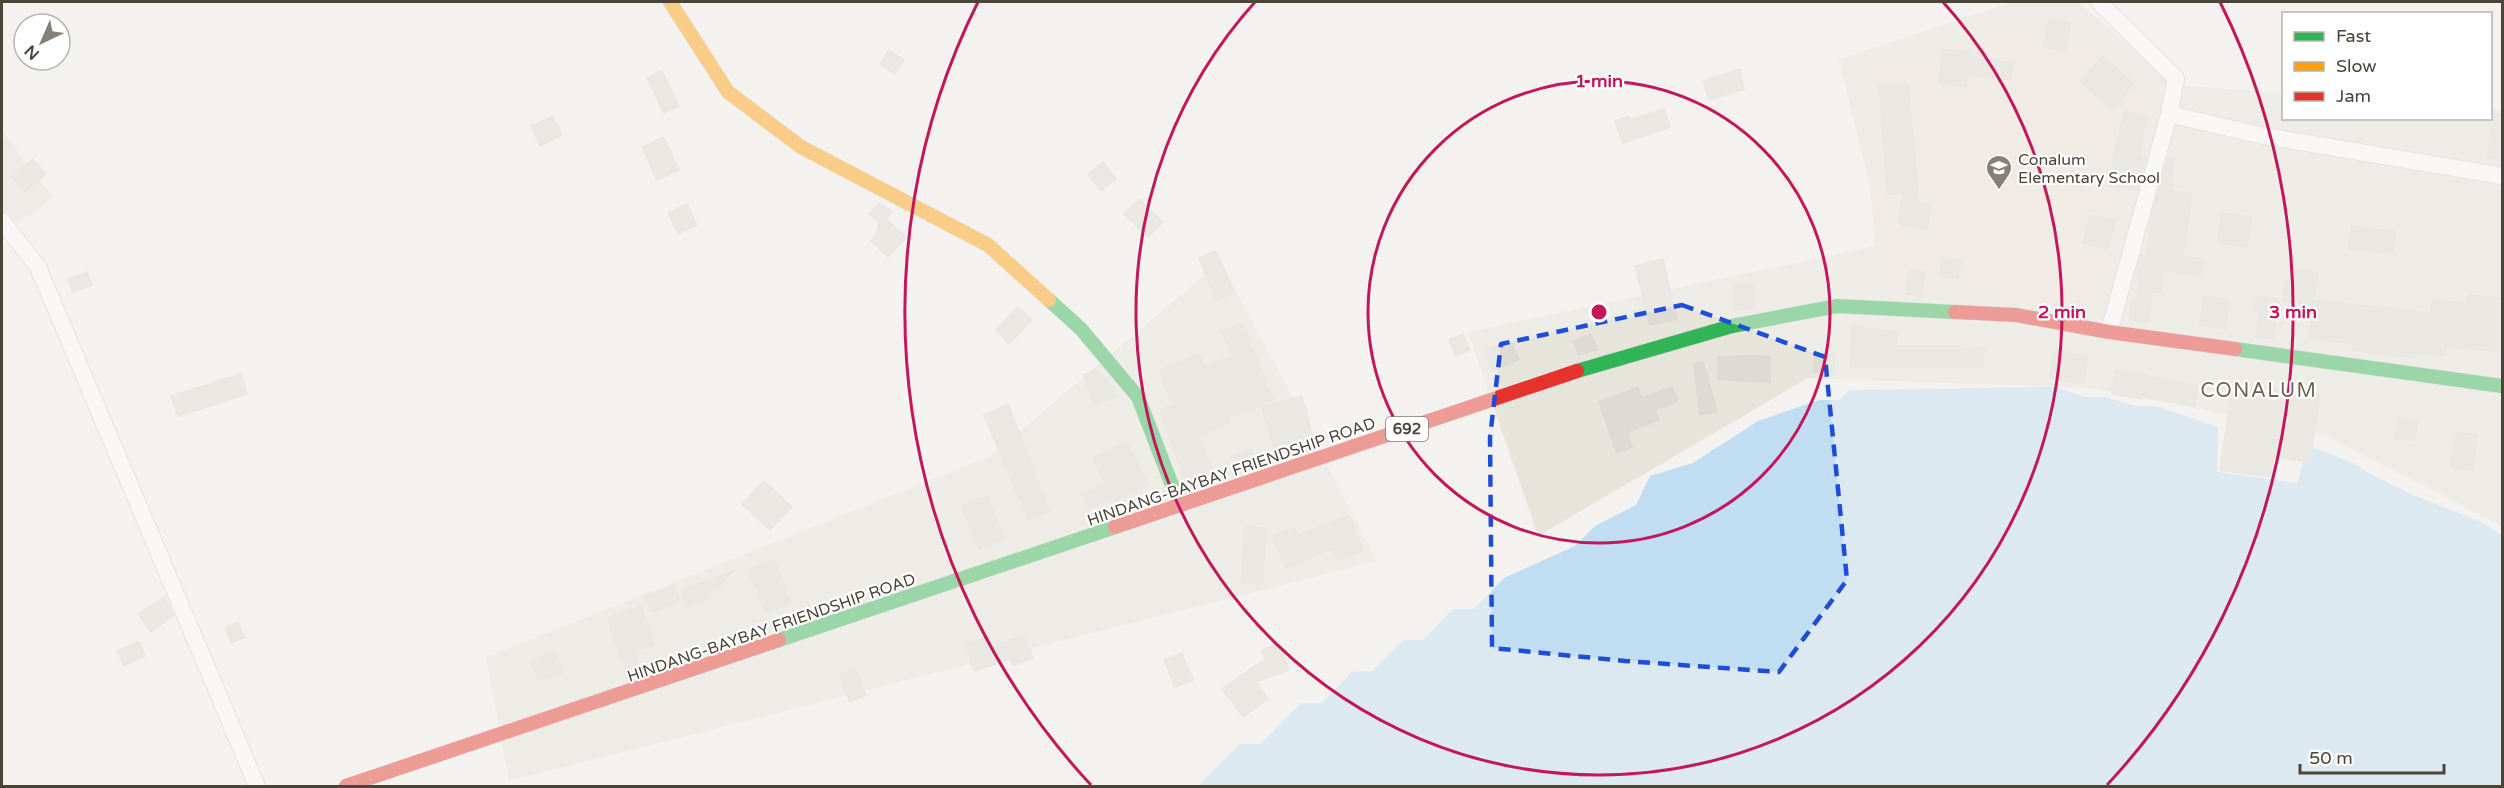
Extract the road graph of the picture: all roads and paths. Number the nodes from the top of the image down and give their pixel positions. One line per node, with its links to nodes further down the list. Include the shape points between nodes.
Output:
1 (670, 2): 8 (main road, via 728,92 801,147 988,245 1081,328 1138,397)
2 (2099, 2): 3 (street, via 2175,78)
3 (2169, 114): 4 (street, via 2259,135); 6 (street)
4 (2502, 176)
5 (2, 221): 9 (street, via 38,267)
6 (2109, 332): 7 (main road, HINDANG-BAYBAY FRIENDSHIP ROAD / 692); 8 (main road, HINDANG-BAYBAY FRIENDSHIP ROAD / 692, via 2016,315 1825,308 1732,326 1610,360)
7 (2502, 387)
8 (1180, 506): 10 (main road, HINDANG-BAYBAY FRIENDSHIP ROAD / 692)
9 (257, 786)
10 (346, 786)

